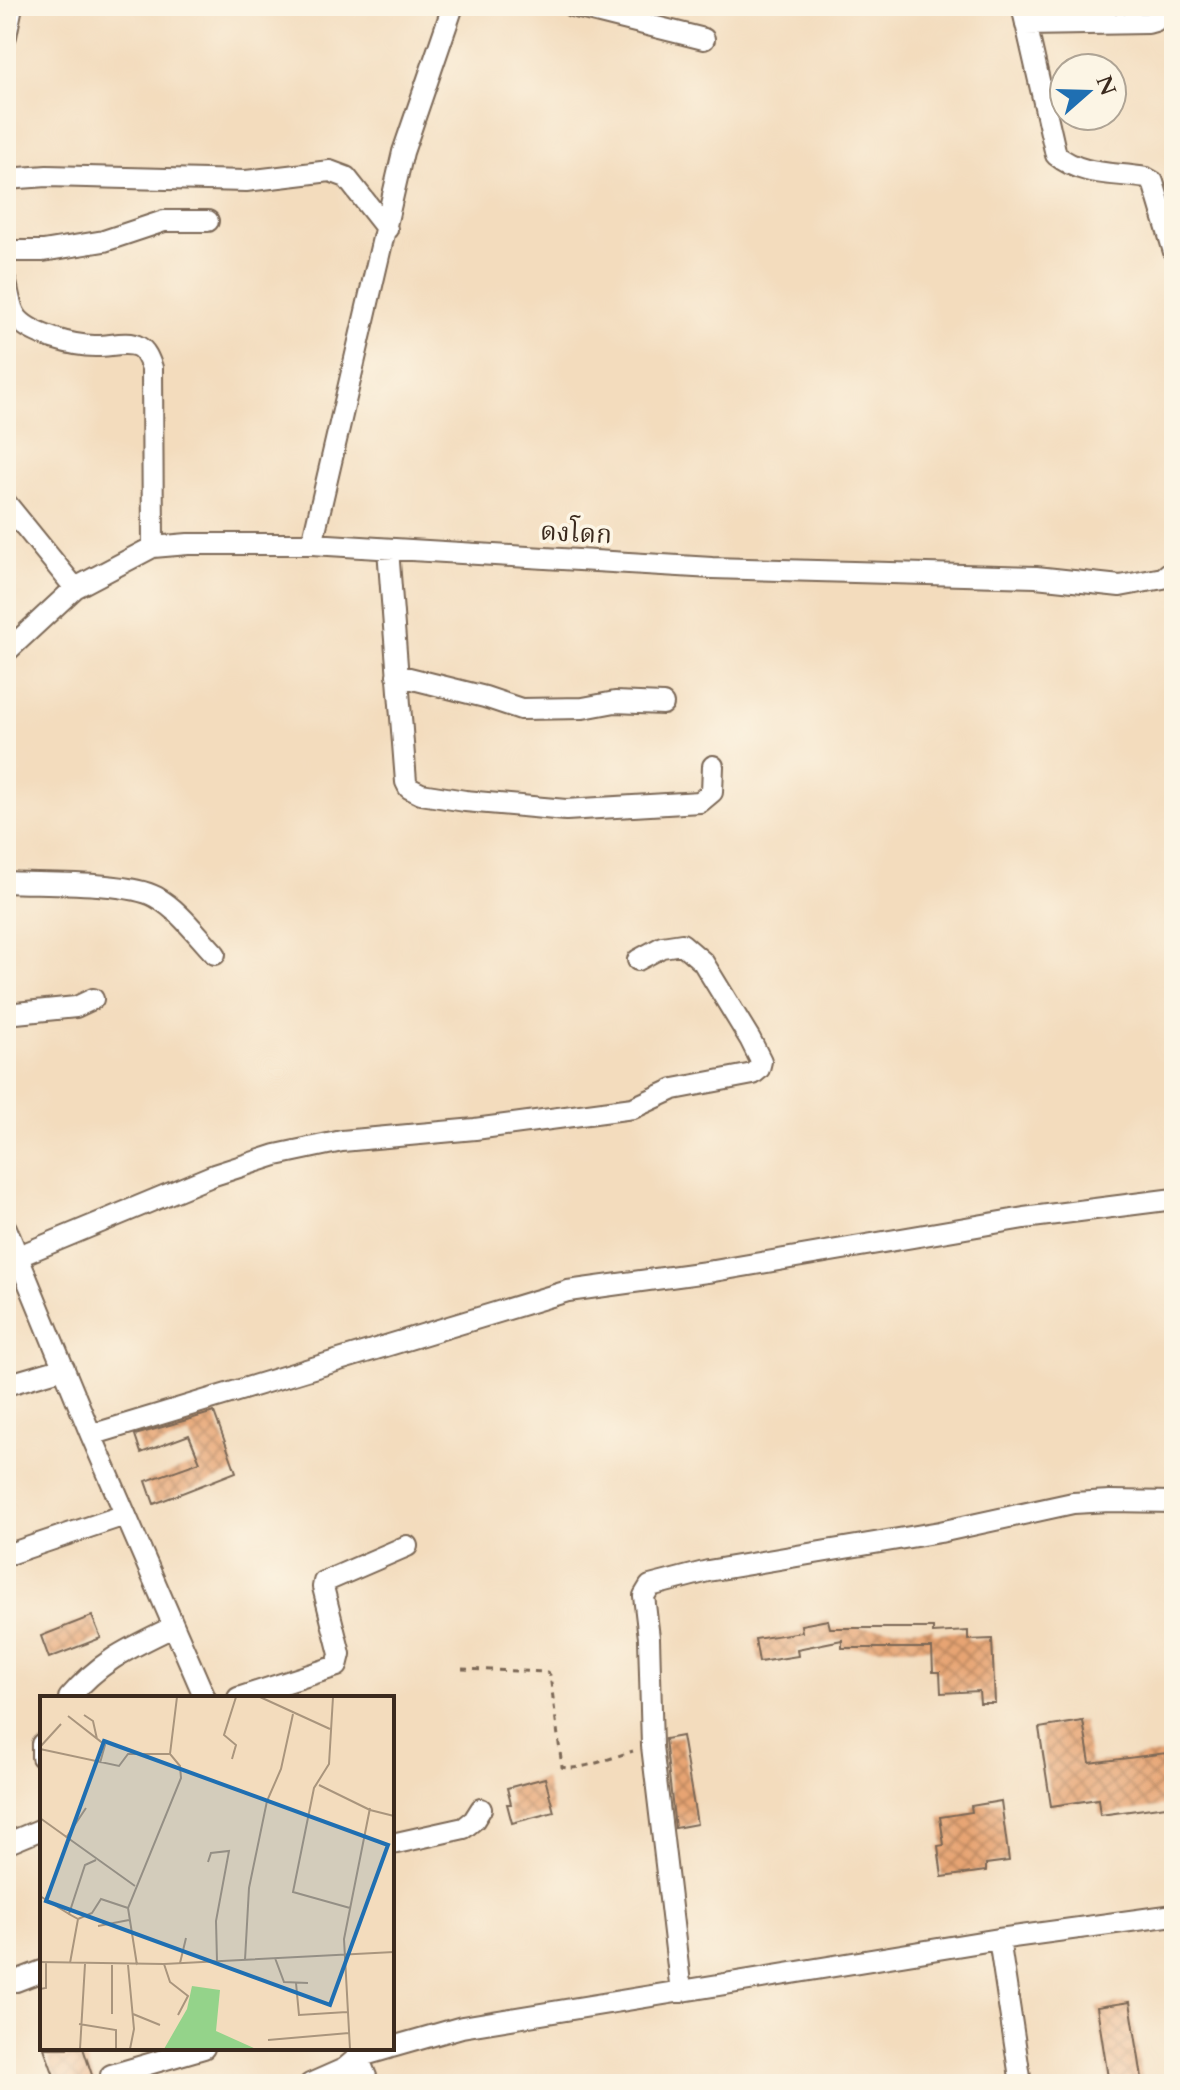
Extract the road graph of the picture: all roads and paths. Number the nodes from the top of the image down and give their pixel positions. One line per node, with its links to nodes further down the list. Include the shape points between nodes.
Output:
1 (12, 6): 6 (street)
2 (453, 6): 10 (street, via 403,152)
3 (572, 6): 7 (street)
4 (1164, 6): 5 (street, via 1148,23)
5 (1024, 15): 12 (street, via 1056,155 1080,169 1153,182)
6 (6, 36)
7 (704, 39)
8 (6, 179): 10 (street, via 246,181 330,171 346,177)
9 (208, 221): 11 (street, via 164,221 104,241)
10 (387, 229): 15 (street)
11 (6, 251)
12 (1174, 252)
13 (6, 283): 16 (street, via 18,319 31,328 67,344 129,344 146,353 152,368)
14 (6, 503): 19 (street)
15 (312, 544): 16 (street, ดงโดก); 17 (street, ดงโดก)
16 (153, 547): 19 (street, ดงโดก)
17 (388, 549): 18 (street, ดงโดก, via 712,568 1036,577 1120,586 1163,578); 21 (street)
18 (1174, 569)
19 (75, 588): 20 (street, ดงโดก)
20 (6, 652)
21 (397, 675): 22 (street, via 521,709); 23 (street, via 406,782 421,794 566,810 700,802 712,792)
22 (663, 704)
23 (713, 766)
24 (6, 882): 25 (street, via 129,888 153,895)
25 (215, 954)
26 (638, 960): 31 (street, via 662,947 682,944 703,962 750,1039 761,1061 759,1069 674,1089 633,1108 342,1141 276,1155 214,1175)
27 (93, 999): 28 (street, via 76,1007)
28 (6, 1014)
29 (1174, 1199): 34 (street, via 568,1291)
30 (6, 1228): 31 (street)
31 (19, 1256): 32 (street)
32 (64, 1368): 33 (street); 34 (street)
33 (6, 1385)
34 (91, 1435): 36 (street)
35 (1174, 1502): 44 (street, via 1073,1503 650,1586 644,1596)
36 (125, 1515): 38 (street); 39 (street)
37 (407, 1546): 43 (street, via 324,1582 340,1654 337,1666)
38 (6, 1555)
39 (173, 1627): 41 (street, via 113,1656); 42 (street)
40 (462, 1669): 44 (path, via 547,1672 562,1767)
41 (71, 1696)
42 (204, 1696)
43 (244, 1696)
44 (652, 1746): 53 (street)
45 (481, 1809): 48 (street, via 464,1828)
46 (40, 1830): 47 (street)
47 (6, 1844)
48 (394, 1844)
49 (1174, 1915): 50 (street)
50 (999, 1939): 53 (street); 60 (street)
51 (40, 1972): 52 (street)
52 (16, 1981)
53 (681, 1992): 54 (street, via 462,2027)
54 (394, 2047)
55 (197, 2050): 57 (street)
56 (358, 2052): 58 (street, via 344,2069); 59 (street)
57 (111, 2075)
58 (310, 2084)
59 (369, 2084)
60 (1021, 2084)

